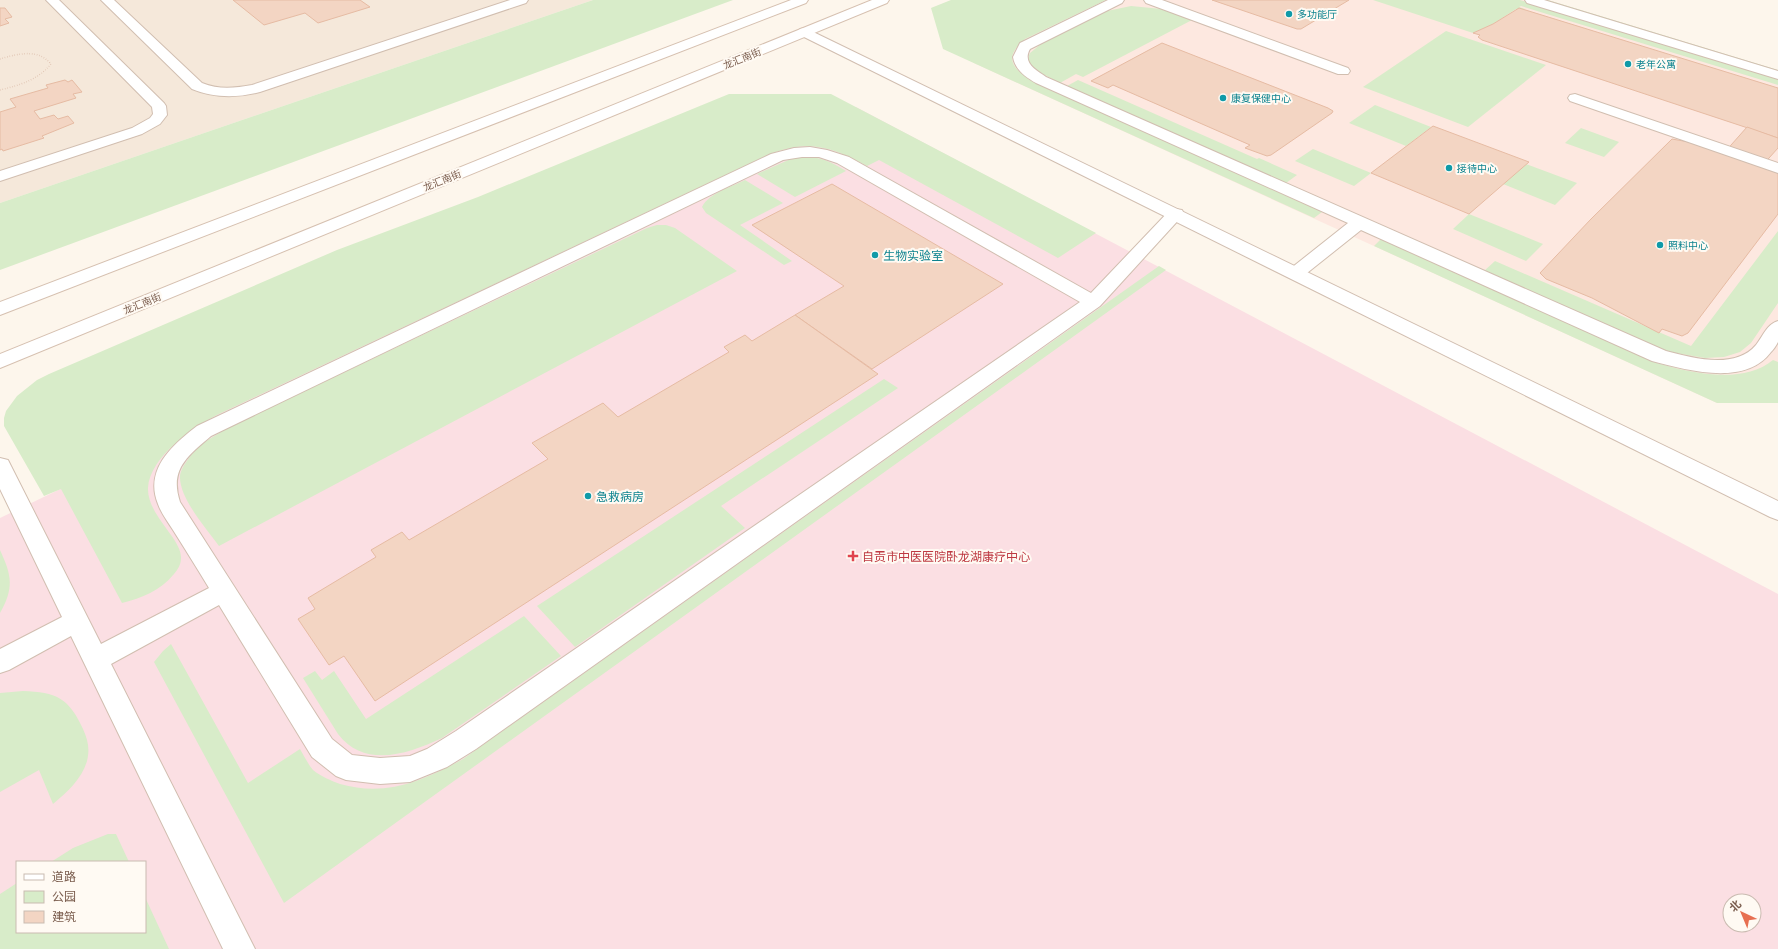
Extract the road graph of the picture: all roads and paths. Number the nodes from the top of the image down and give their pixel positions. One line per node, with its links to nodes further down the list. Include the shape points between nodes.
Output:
1 (52, 0): 16 (main road, via 159,106 160,115 155,122 137,131)
2 (107, 0): 3 (main road, via 197,86 227,93 255,89)
3 (522, 0)
4 (802, 0): 21 (main road)
5 (883, 0): 9 (main road, 龙汇南街)
6 (1118, 0): 18 (main road, via 1025,46 1020,58 1022,64 1041,80)
7 (1150, 0): 11 (main road)
8 (1531, 0): 12 (main road)
9 (805, 32): 17 (main road); 23 (main road, 龙汇南街)
10 (0, 59): 13 (path, via 30,54 42,56 51,64 45,73)
11 (1343, 71)
12 (1778, 75)
13 (0, 90)
14 (1575, 98): 15 (main road)
15 (1778, 168)
16 (0, 176)
17 (1176, 214): 19 (main road); 20 (main road)
18 (1359, 222): 19 (main road); 22 (main road, via 1643,350 1680,362 1717,366 1735,365 1750,360 1762,350)
19 (1296, 273): 25 (main road)
20 (1093, 302): 26 (main road, via 466,740 437,758 410,769 380,771 346,767 322,748); 26 (main road, via 838,158 820,152 805,151 776,157 204,431 185,446 175,459 167,473 164,488 169,504)
21 (0, 309)
22 (1778, 327)
23 (0, 360)
24 (0, 466): 27 (main road)
25 (1778, 511)
26 (224, 590): 28 (main road)
27 (76, 621): 28 (main road); 29 (main road)
28 (96, 660): 30 (main road)
29 (0, 662)
30 (239, 949)

